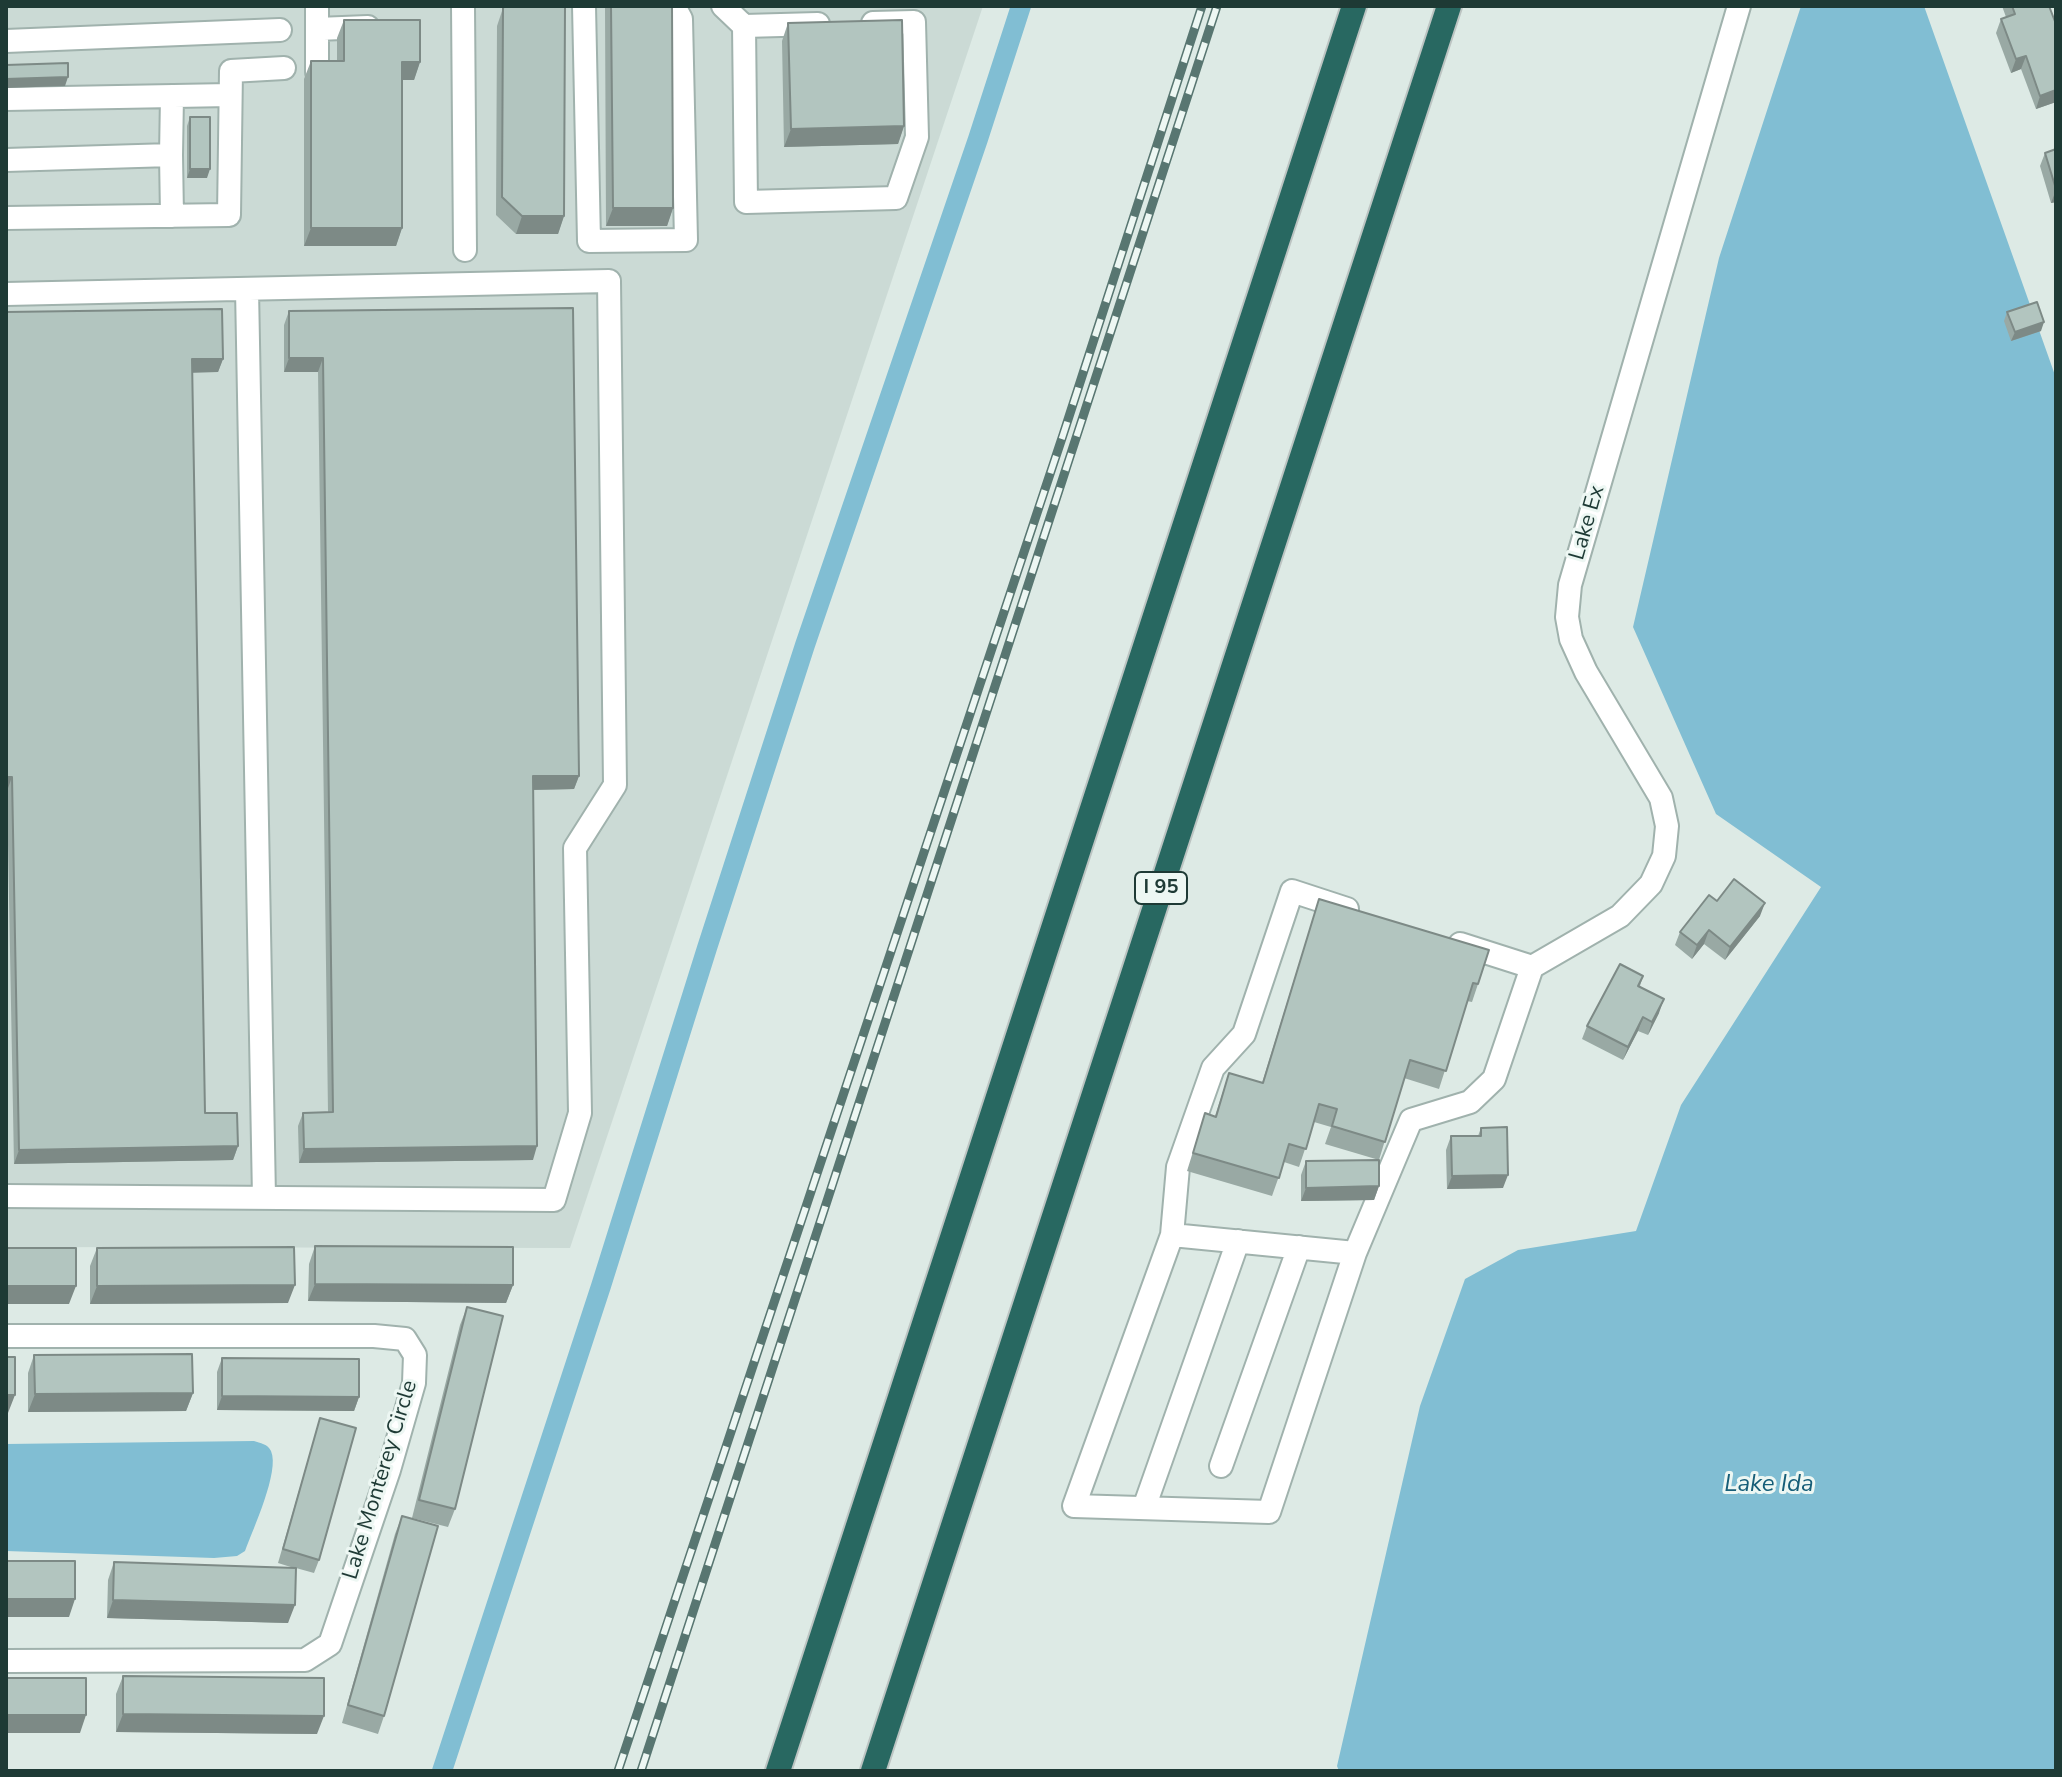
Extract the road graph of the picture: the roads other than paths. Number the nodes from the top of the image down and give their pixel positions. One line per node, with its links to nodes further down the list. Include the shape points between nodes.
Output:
1 (317, 6): 11 (street)
2 (463, 6): 23 (street)
3 (584, 6): 4 (street, via 589,241 686,240 681,19)
4 (674, 6)
5 (723, 6): 10 (street)
6 (1354, 6): 39 (highway)
7 (1449, 6): 40 (highway, I 95)
8 (1739, 6): 28 (street, Lake Ex, via 1570,585 1567,617 1586,672 1661,798 1667,826 1664,856 1651,884 1620,916)
9 (391, 26): 11 (street)
10 (744, 26): 10 (street, via 914,22 917,137 896,198 746,202)
11 (317, 29): 15 (street)
12 (280, 30): 13 (street)
13 (6, 41)
14 (284, 68): 16 (street, via 231,71)
15 (317, 72)
16 (230, 95): 17 (street); 21 (street, via 229,215)
17 (172, 96): 18 (street); 19 (street)
18 (6, 99)
19 (171, 155): 20 (street); 21 (street)
20 (6, 160)
21 (172, 216): 22 (street)
22 (6, 218)
23 (465, 250)
24 (247, 289): 25 (street); 30 (street); 30 (street, via 609,281 615,785 575,848 580,1113 554,1200)
25 (6, 294)
26 (1367, 915): 31 (street, via 1292,891 1244,1034 1213,1068 1178,1167)
27 (1442, 939): 28 (street)
28 (1532, 967): 34 (street, via 1494,1079 1470,1102 1411,1120)
29 (6, 1196): 30 (street)
30 (264, 1197)
31 (1172, 1235): 32 (street); 37 (street, via 1074,1506)
32 (1238, 1241): 33 (street); 37 (street)
33 (1299, 1247): 34 (street); 36 (street)
34 (1355, 1253): 37 (street, via 1269,1512)
35 (6, 1336): 38 (street, Lake Monterey Circle, via 374,1336 405,1339 415,1355 414,1383 389,1470 330,1644 305,1660)
36 (1221, 1466)
37 (1144, 1508)
38 (6, 1661)
39 (780, 1766)
40 (873, 1771)

